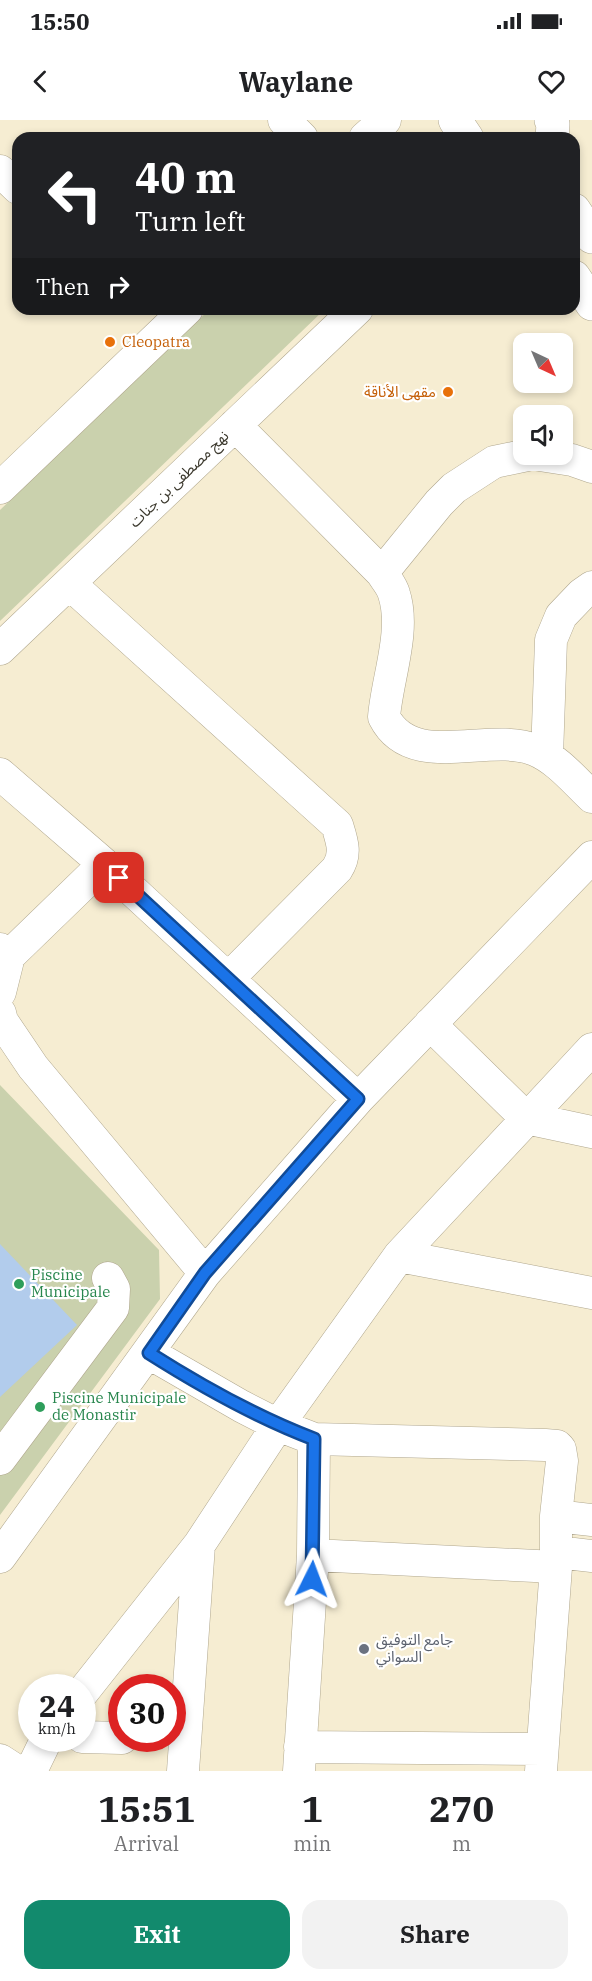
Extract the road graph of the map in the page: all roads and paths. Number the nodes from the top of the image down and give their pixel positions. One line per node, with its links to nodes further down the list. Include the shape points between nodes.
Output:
1 (284, 120): 3 (street)
2 (385, 120): 4 (street)
3 (296, 132)
4 (372, 132)
5 (0, 171): 6 (street)
6 (12, 182)
7 (580, 219): 8 (main road)
8 (592, 237)
9 (580, 286): 10 (main road)
10 (592, 304)
11 (169, 315): 17 (street)
12 (351, 315): 13 (street, نهج مصطفى بن جنات)
13 (235, 425): 18 (street); 19 (street, نهج مصطفى بن جنات)
14 (513, 458): 18 (street, via 494,462 454,488)
15 (573, 460): 16 (street)
16 (592, 467)
17 (3, 478)
18 (382, 573): 22 (street, via 398,610 384,717 389,727 400,737 439,748 522,747)
19 (70, 584): 21 (street, نهج مصطفى بن جنات); 28 (street, via 337,825 344,848 337,869)
20 (592, 587): 22 (street, via 561,616 551,640)
21 (0, 650)
22 (547, 756): 24 (street)
23 (0, 774): 26 (street)
24 (592, 797)
25 (592, 857): 31 (street)
26 (104, 864): 27 (street); 28 (street)
27 (4, 953): 29 (street)
28 (229, 978): 33 (street)
29 (0, 992)
30 (0, 1013): 37 (street, via 33,1067)
31 (430, 1024): 33 (street); 34 (street)
32 (592, 1049): 34 (street)
33 (358, 1099): 37 (street)
34 (526, 1118): 35 (street); 36 (street)
35 (592, 1132)
36 (399, 1256): 39 (street); 41 (street)
37 (205, 1273): 40 (street)
38 (108, 1278): 43 (street, via 114,1289 113,1308)
39 (592, 1293)
40 (149, 1353): 41 (street); 49 (street)
41 (278, 1425): 42 (street); 46 (street)
42 (314, 1439): 44 (street, via 557,1446 562,1452); 47 (street)
43 (0, 1459)
44 (556, 1516): 45 (street); 50 (street)
45 (592, 1520)
46 (199, 1545): 51 (street); 52 (street)
47 (313, 1556): 50 (street); 55 (street)
48 (592, 1556): 50 (street)
49 (0, 1557)
50 (556, 1560): 57 (street)
51 (186, 1674)
52 (96, 1675)
53 (41, 1752): 59 (street)
54 (181, 1752): 60 (street)
55 (299, 1759): 57 (street)
56 (0, 1760): 58 (street)
57 (542, 1760)
58 (17, 1771)
59 (32, 1771)
60 (183, 1771)

